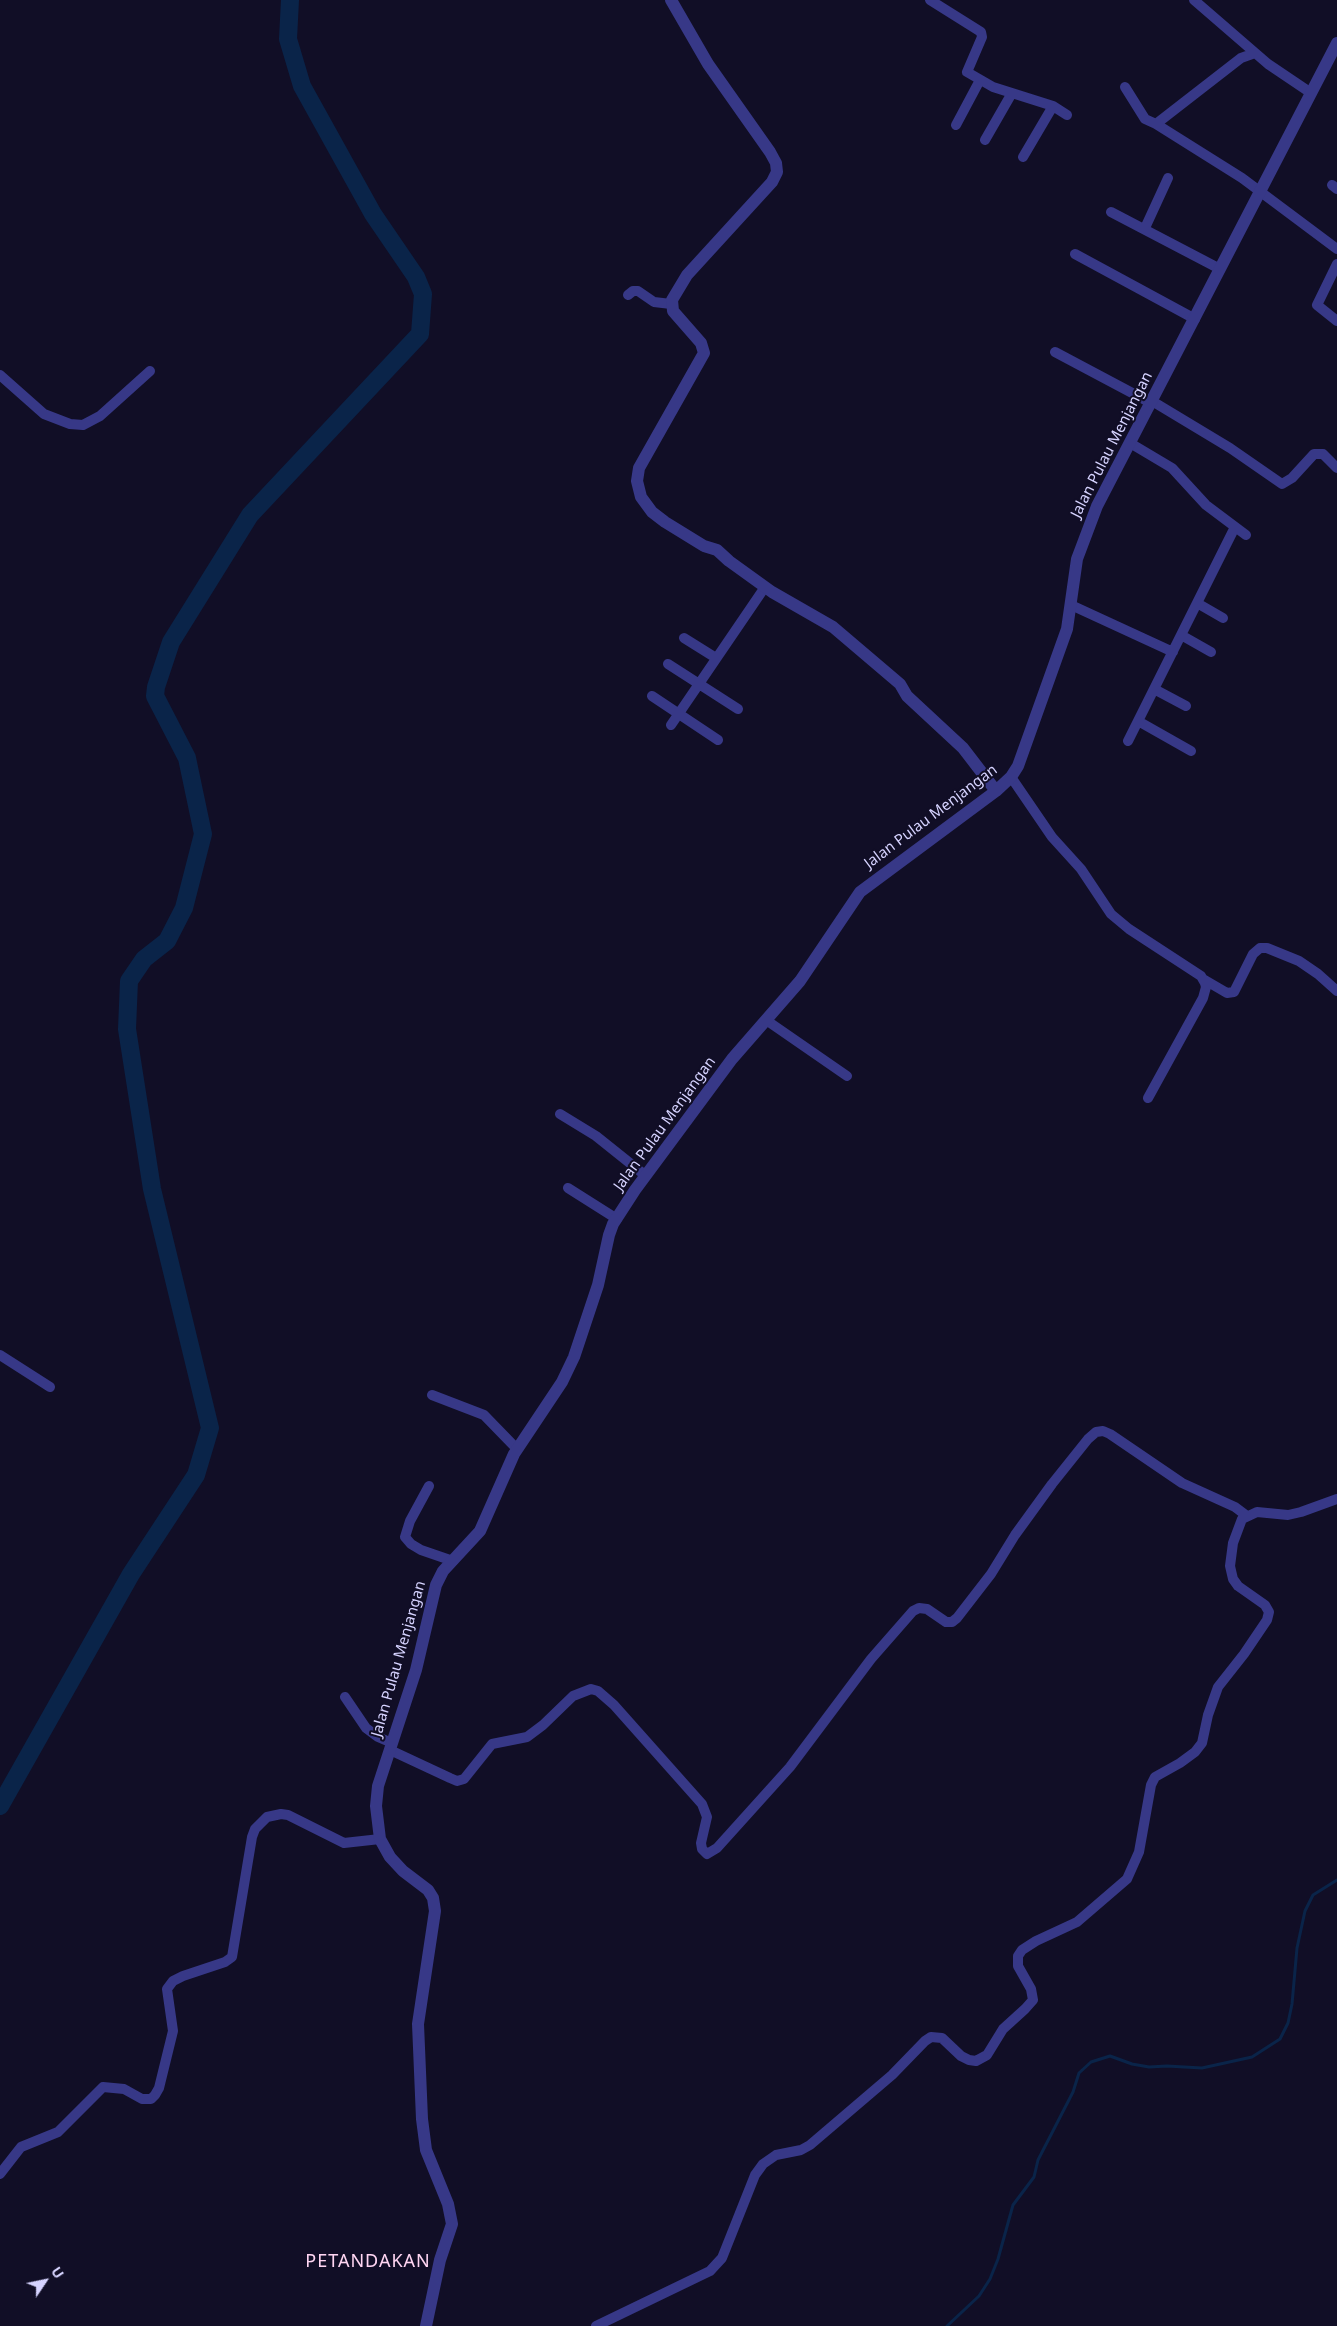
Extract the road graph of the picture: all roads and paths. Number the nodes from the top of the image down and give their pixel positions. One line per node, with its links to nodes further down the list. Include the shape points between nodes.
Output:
1 (671, 0): 26 (street, via 703,57 778,167 772,182 687,275)
2 (930, 0): 7 (street, via 981,32 982,37 967,72)
3 (1194, 0): 5 (street)
4 (1337, 43): 6 (street, Jalan Pulau Menjangan)
5 (1255, 53): 10 (street); 13 (street, via 1240,58)
6 (1333, 61): 10 (street, Jalan Pulau Menjangan)
7 (980, 80): 9 (street); 14 (street)
8 (1125, 87): 13 (street, via 1145,119)
9 (1012, 93): 11 (street); 15 (street)
10 (1311, 93): 18 (street, Jalan Pulau Menjangan)
11 (1053, 106): 12 (street); 16 (street)
12 (1068, 115)
13 (1156, 124): 18 (street)
14 (956, 125)
15 (985, 140)
16 (1023, 157)
17 (1168, 178): 20 (street)
18 (1260, 191): 21 (street); 24 (street, Jalan Pulau Menjangan)
19 (1111, 212): 20 (street)
20 (1145, 228): 24 (street)
21 (1337, 249)
22 (1075, 254): 27 (street)
23 (1337, 264): 28 (street, via 1317,305)
24 (1220, 268): 27 (street, Jalan Pulau Menjangan)
25 (628, 295): 26 (street, via 638,291 654,302)
26 (671, 304): 37 (street, via 675,315 701,343 704,353 644,459 638,474 638,489 646,505 658,517 704,546 717,550)
27 (1195, 319): 32 (street, Jalan Pulau Menjangan)
28 (1337, 321)
29 (1055, 352): 32 (street)
30 (150, 371): 31 (street, via 100,416 83,425 70,424 44,414)
31 (0, 375)
32 (1151, 402): 33 (street, Jalan Pulau Menjangan); 34 (street, via 1230,448 1282,484 1314,454 1323,454)
33 (1130, 443): 35 (street, via 1172,468 1206,505); 39 (street, Jalan Pulau Menjangan, via 1088,527 1077,559)
34 (1337, 468)
35 (1235, 527): 36 (street); 38 (street)
36 (1246, 534)
37 (765, 587): 45 (street); 59 (street, via 828,623 896,680 907,696 963,748)
38 (1197, 603): 40 (street); 41 (street)
39 (1071, 605): 43 (street); 58 (street, Jalan Pulau Menjangan, via 1066,634 1042,694 1023,756)
40 (1223, 618)
41 (1181, 636): 43 (street); 44 (street)
42 (684, 638): 45 (street)
43 (1173, 652): 48 (street)
44 (1211, 652)
45 (716, 658): 47 (street)
46 (668, 664): 47 (street)
47 (698, 684): 51 (street); 52 (street)
48 (1154, 689): 50 (street); 53 (street)
49 (652, 696): 52 (street)
50 (1186, 706)
51 (738, 709)
52 (678, 714): 54 (street); 55 (street)
53 (1138, 721): 56 (street); 57 (street)
54 (671, 725)
55 (718, 740)
56 (1128, 741)
57 (1191, 751)
58 (1011, 777): 59 (street, Jalan Pulau Menjangan); 60 (street, via 1052,837 1081,869 1116,919)
59 (996, 791): 62 (street, Jalan Pulau Menjangan, via 860,892 800,982)
60 (1203, 979): 61 (street, via 1227,993 1234,992 1253,954 1260,948 1267,948 1299,961); 64 (street, via 1206,987 1203,998)
61 (1337, 992)
62 (766, 1020): 63 (street); 66 (street, Jalan Pulau Menjangan, via 732,1059)
63 (847, 1076)
64 (1148, 1098)
65 (560, 1114): 66 (street, via 596,1136)
66 (646, 1176): 68 (street, Jalan Pulau Menjangan)
67 (568, 1188): 68 (street)
68 (617, 1218): 72 (street, Jalan Pulau Menjangan, via 574,1357 562,1382)
69 (0, 1355): 70 (street)
70 (50, 1388)
71 (432, 1395): 72 (street, via 484,1415)
72 (517, 1449): 76 (street, Jalan Pulau Menjangan, via 480,1531)
73 (428, 1486): 76 (street, via 405,1537 421,1550)
74 (1337, 1499): 75 (street, via 1288,1515 1257,1512)
75 (1247, 1516): 78 (street, via 1235,1507 1182,1483 1110,1434 1096,1432 1052,1484 991,1574 956,1618 946,1622 928,1610 919,1608 913,1611 871,1659 790,1767 717,1848 707,1854 700,1843 707,1817 699,1798 614,1705 591,1689 573,1696 534,1733 492,1744 464,1779 457,1781); 82 (street, via 1238,1526 1230,1566 1238,1586 1269,1612 1267,1620 1218,1687 1202,1743 1180,1763 1155,1776 1139,1852 1127,1879 1077,1922 1022,1950 1018,1956 1018,1966 1033,1995 1030,2004 1003,2030 981,2060 961,2056 942,2038 925,2041 892,2075 810,2145 776,2156 763,2164 755,2175 722,2258 710,2271)
76 (453, 1561): 78 (street, Jalan Pulau Menjangan, via 436,1585 416,1670)
77 (345, 1697): 78 (street, via 366,1728)
78 (391, 1746): 79 (street, Jalan Pulau Menjangan, via 378,1786 376,1817)
79 (380, 1839): 80 (street, via 345,1843 288,1816 274,1815 261,1822 252,1837 232,1957 183,1976 173,1981 168,1989 172,2031 155,2095 142,2100 124,2090 103,2087 58,2132 21,2147); 81 (street, Jalan Pulau Menjangan, via 397,1864 428,1890 435,1911 418,2024 422,2119 426,2150 448,2204 452,2224 440,2260)
80 (0, 2174)
81 (426, 2326)
82 (596, 2326)

